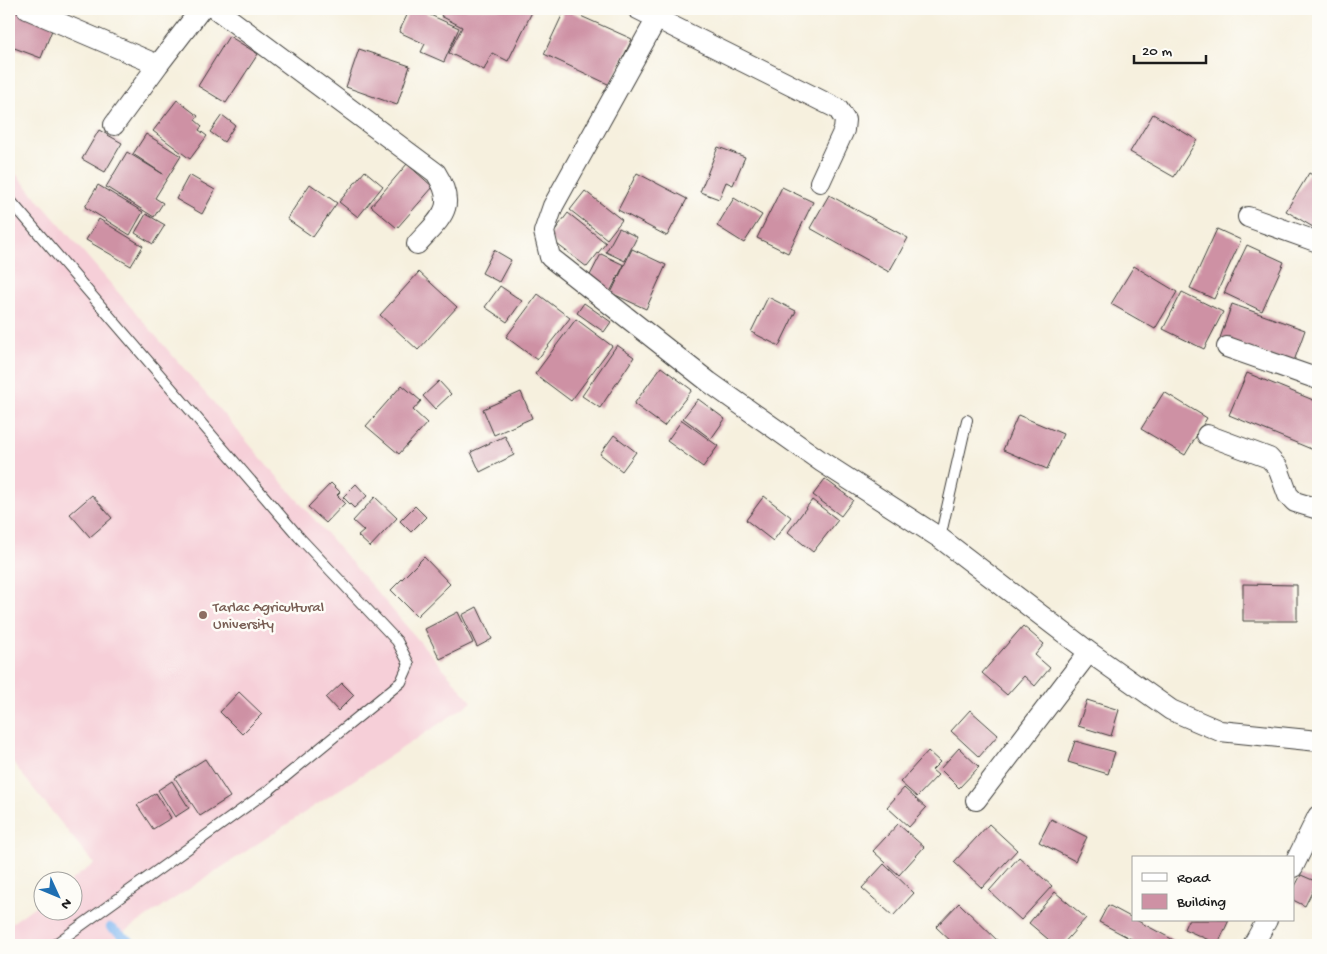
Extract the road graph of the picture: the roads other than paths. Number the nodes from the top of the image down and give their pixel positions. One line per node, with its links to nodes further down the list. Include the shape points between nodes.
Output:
1 (26, 9): 6 (street)
2 (201, 9): 6 (street)
3 (216, 9): 12 (street, via 436,172 447,198 443,214)
4 (638, 9): 5 (street)
5 (660, 13): 8 (street, via 838,109 845,120 844,130); 18 (street, via 553,206 544,232 550,257 710,382 822,462)
6 (158, 65): 7 (street)
7 (114, 125)
8 (820, 182)
9 (9, 199): 25 (lane, via 299,537 396,641 409,664 401,682 269,790)
10 (1248, 217): 11 (street)
11 (1318, 242)
12 (417, 244)
13 (1227, 347): 14 (street)
14 (1318, 378)
15 (967, 420): 18 (lane)
16 (1208, 434): 17 (street, via 1269,458 1278,468 1288,495 1295,502)
17 (1318, 509)
18 (940, 538): 19 (street)
19 (1089, 652): 20 (street, via 1171,710 1220,730); 21 (street)
20 (1318, 742)
21 (976, 800)
22 (1318, 816): 23 (street)
23 (1294, 865)
24 (1265, 922): 26 (street)
25 (54, 945)
26 (1253, 945)

